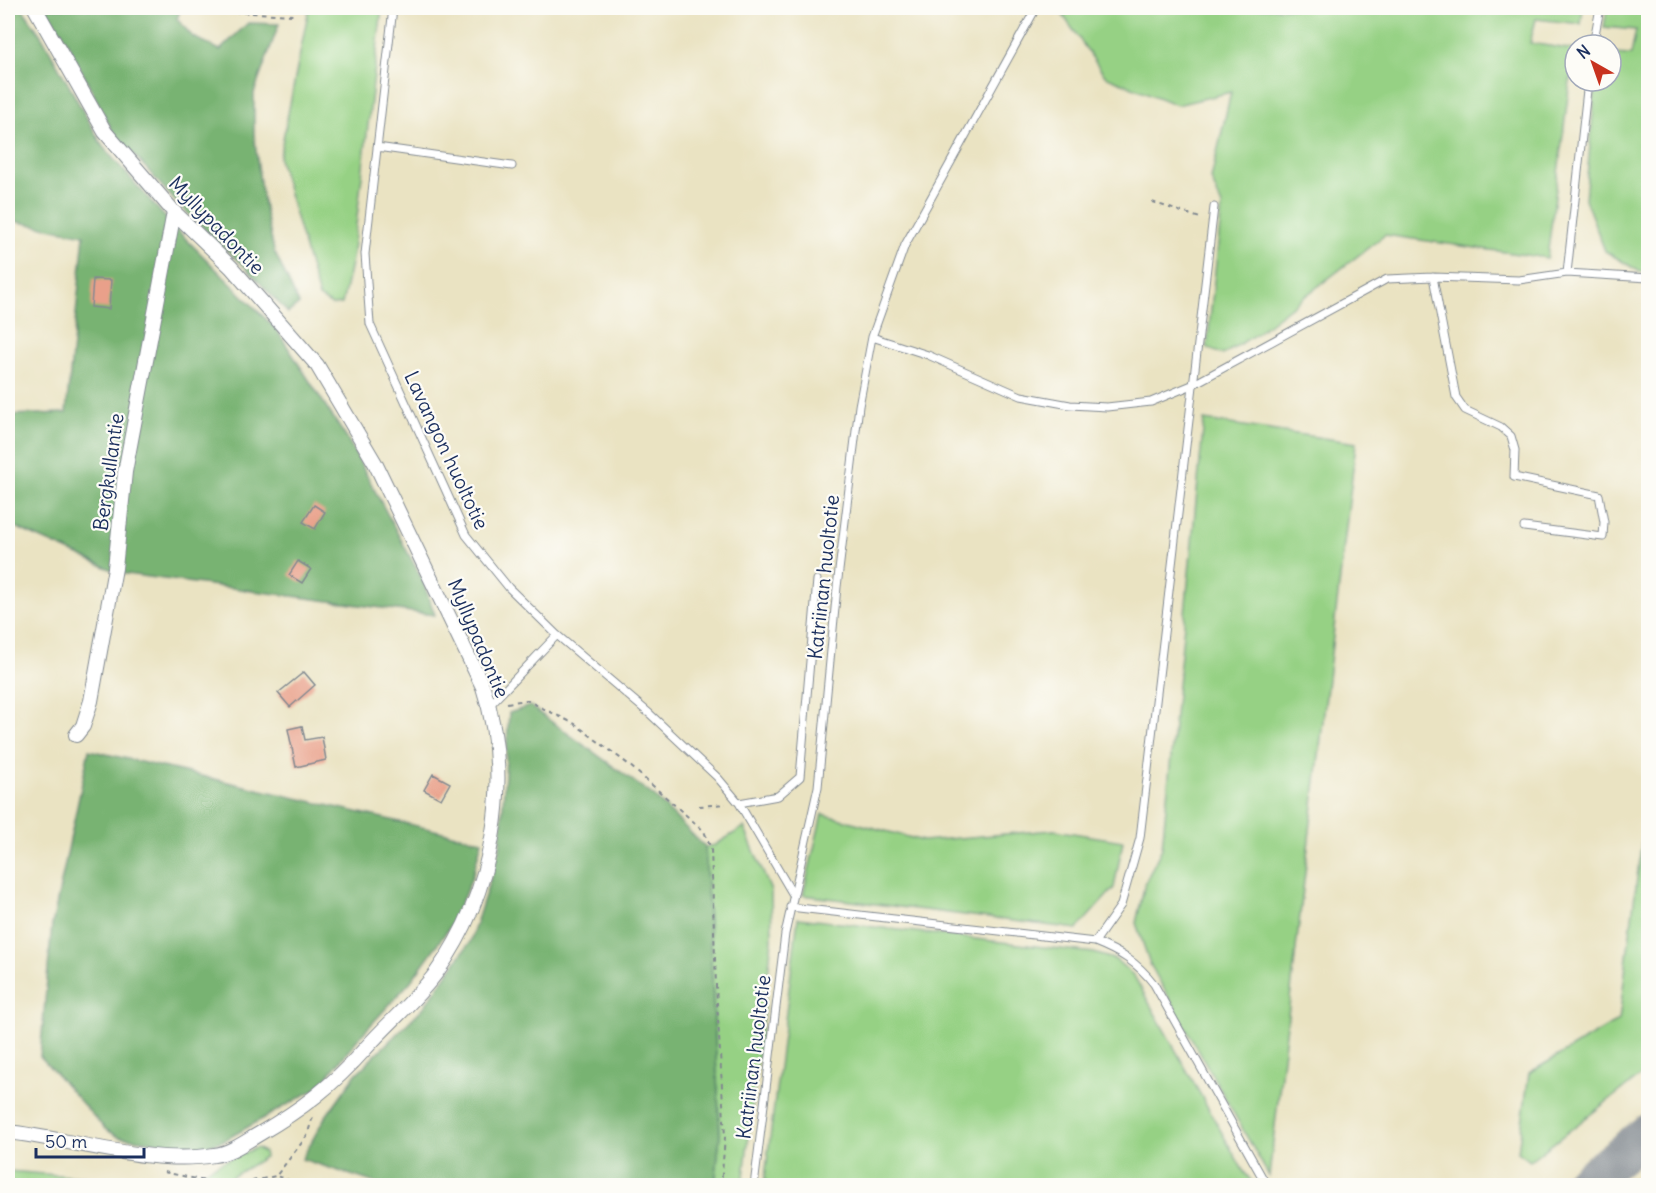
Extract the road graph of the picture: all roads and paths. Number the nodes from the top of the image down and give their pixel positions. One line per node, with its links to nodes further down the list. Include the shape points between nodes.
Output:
1 (35, 8): 13 (street, Myllypadontie, via 105,132)
2 (393, 8): 9 (lane, Lavangon huoltotie)
3 (1036, 8): 18 (lane, Katriinan huoltotie, via 905,245)
4 (1600, 8): 7 (lane)
5 (234, 12): 6 (path)
6 (293, 15)
7 (1595, 33)
8 (1587, 93): 15 (lane)
9 (377, 147): 10 (lane); 22 (lane, Lavangon huoltotie, via 365,254 370,324 466,535 509,588)
10 (512, 166)
11 (1152, 202): 14 (path)
12 (1214, 207): 14 (lane)
13 (174, 212): 24 (street, Myllypadontie, via 231,267 317,365 375,463); 25 (street, Bergkullantie, via 125,472 115,568 91,701)
14 (1211, 222): 19 (lane)
15 (1567, 273): 16 (lane, via 1519,280); 17 (lane)
16 (1433, 278): 19 (lane, via 1387,279); 20 (lane, via 1456,397 1465,410 1511,435 1514,477 1599,495 1603,537)
17 (1648, 278)
18 (872, 337): 19 (lane, via 928,355 1021,396 1070,405 1107,407 1151,402); 28 (lane, Katriinan huoltotie, via 859,406 837,587 818,787)
19 (1192, 385): 30 (lane, via 1140,838 1121,905)
20 (1524, 527)
21 (817, 580): 26 (lane, via 800,777 778,796)
22 (557, 635): 24 (lane); 26 (lane, Lavangon huoltotie, via 650,714)
23 (525, 700): 36 (path, via 575,724 628,764 704,831 711,849 725,1137)
24 (489, 706): 32 (street, Myllypadontie, via 495,757 495,809 487,862 470,912 435,974 324,1091 294,1114 215,1155 145,1154)
25 (76, 735)
26 (739, 803): 27 (path); 28 (lane, Lavangon huoltotie)
27 (699, 806)
28 (792, 894): 29 (lane, Katriinan huoltotie)
29 (790, 907): 30 (lane); 37 (lane, Katriinan huoltotie)
30 (1095, 942): 38 (lane, via 1124,954 1154,984)
31 (313, 1117): 34 (path, via 307,1136)
32 (8, 1132)
33 (161, 1170): 34 (path, via 219,1184)
34 (276, 1176): 35 (path)
35 (308, 1185)
36 (721, 1185)
37 (754, 1185)
38 (1267, 1185)

